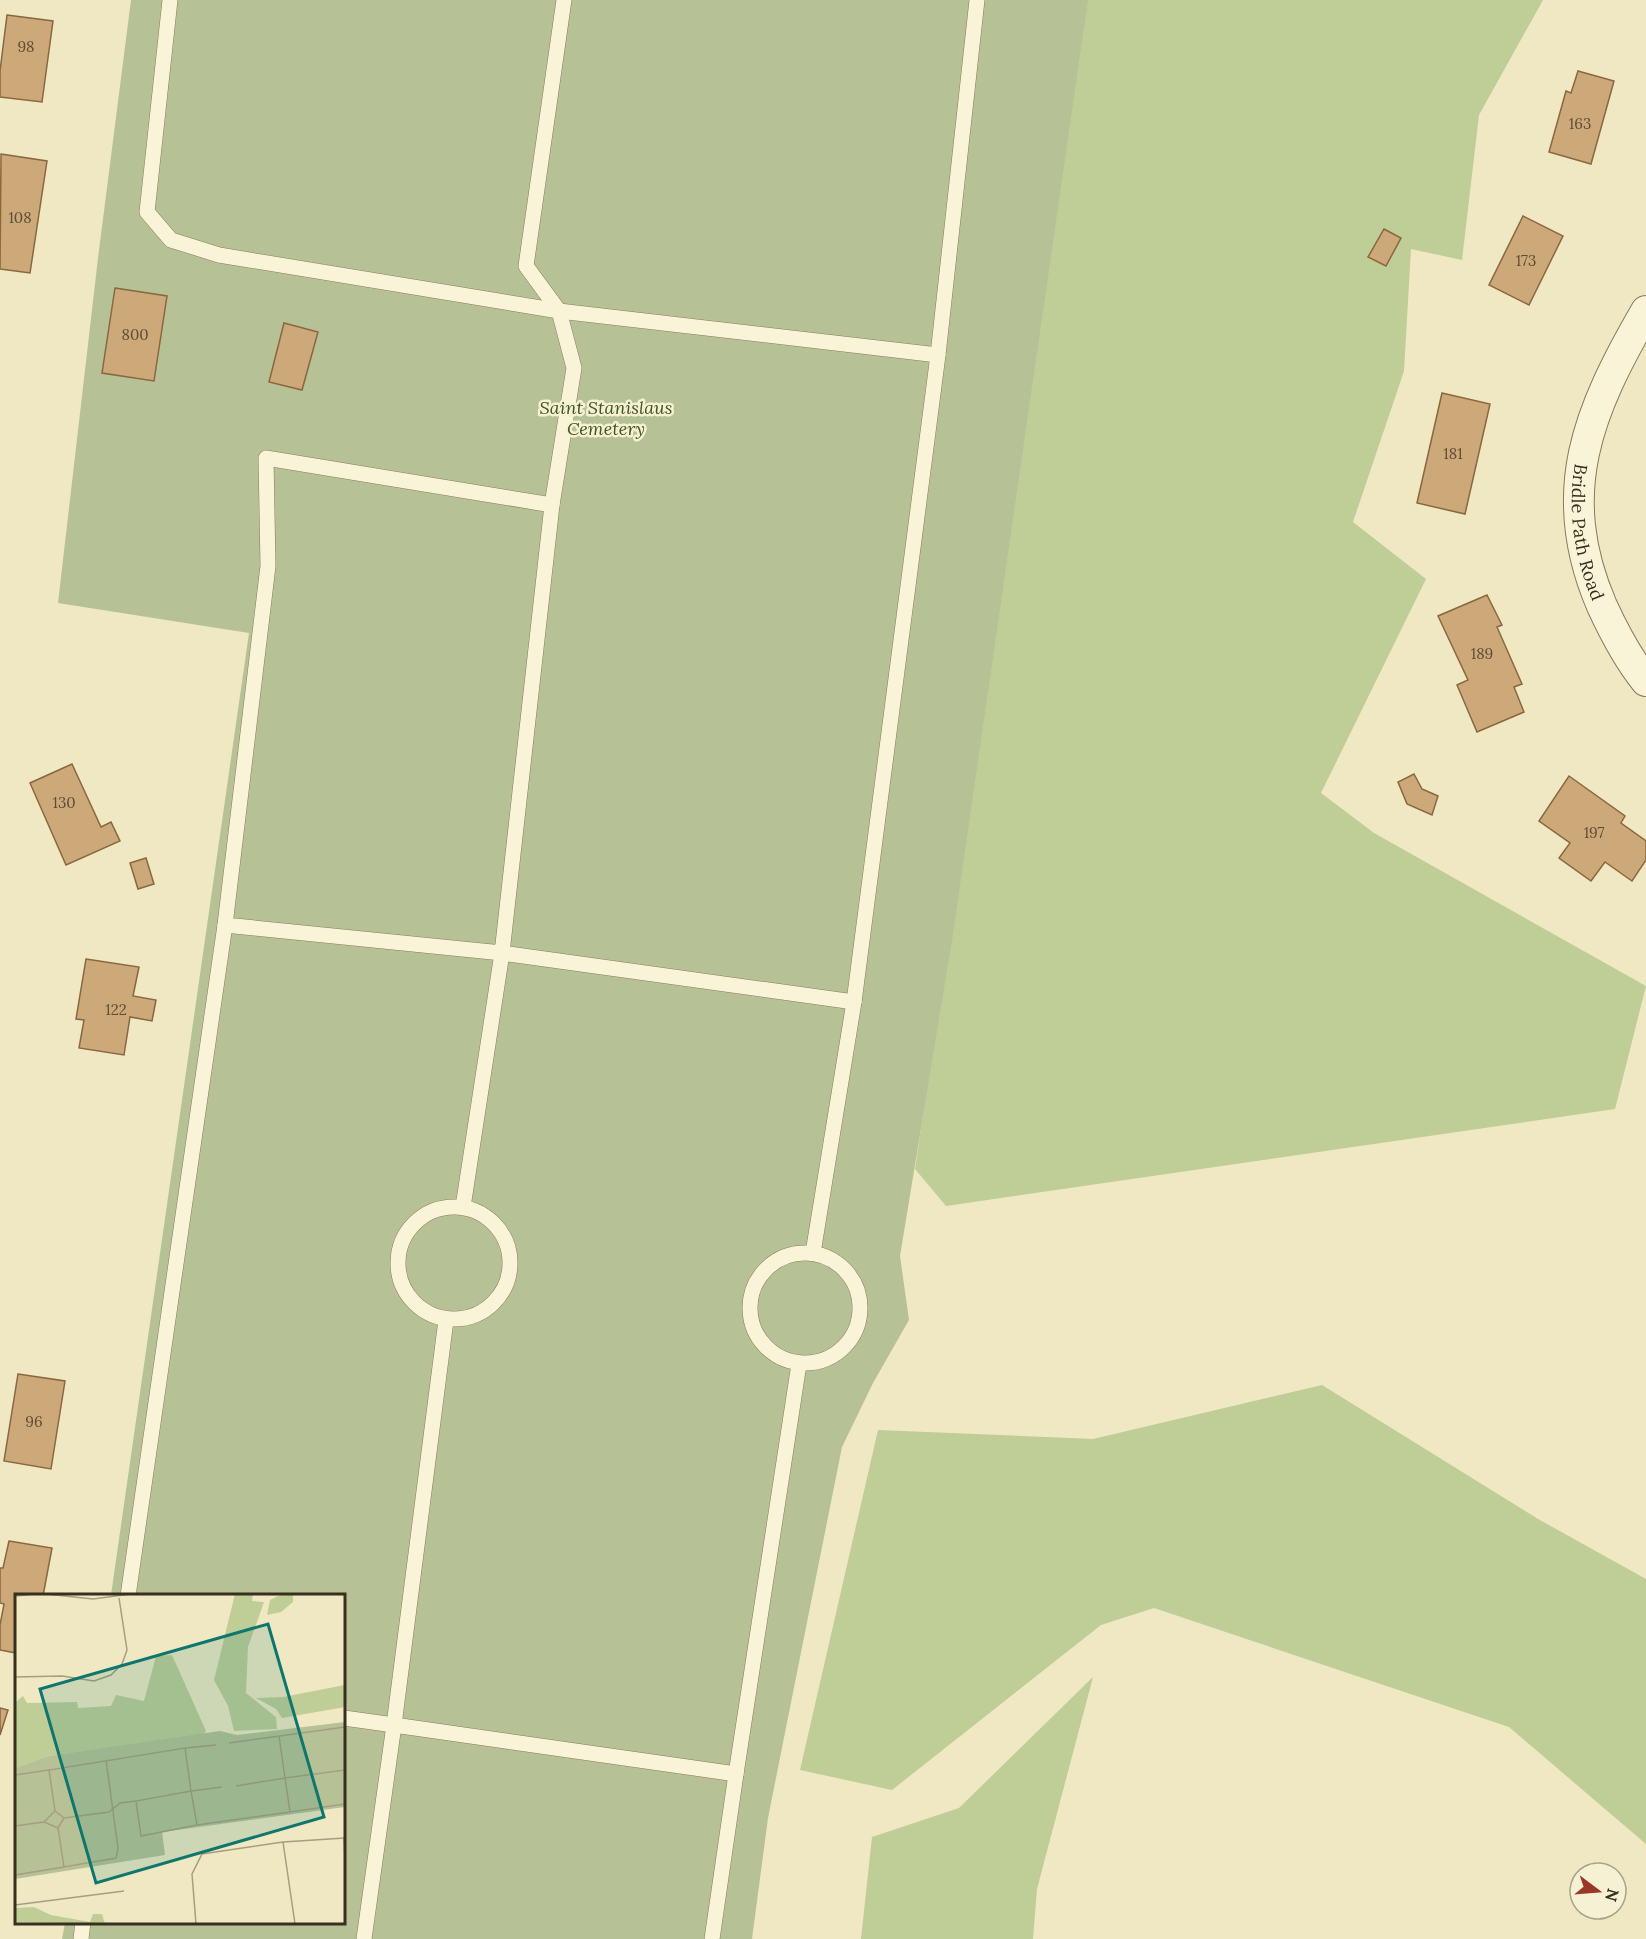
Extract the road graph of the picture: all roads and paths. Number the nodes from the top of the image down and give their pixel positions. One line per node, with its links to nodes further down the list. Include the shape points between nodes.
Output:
1 (170, 0): 4 (lane, via 147,212 171,240 219,255)
2 (564, 0): 4 (lane, via 526,266)
3 (977, 0): 6 (lane)
4 (559, 311): 6 (lane); 7 (lane, via 574,368)
5 (1646, 311): 8 (street, Bridle Path Road, via 1614,368 1590,427 1582,461 1578,510 1596,592 1624,648)
6 (938, 355): 11 (lane)
7 (552, 505): 9 (lane, via 266,458 268,566); 10 (lane)
8 (1646, 681)
9 (225, 925): 10 (lane); 16 (lane)
10 (502, 953): 11 (lane); 12 (lane)
11 (854, 1002): 13 (lane)
12 (463, 1207): 14 (lane, via 482,1214 497,1226 507,1243 509,1272 498,1299 483,1312 465,1319); 14 (lane, via 429,1212 414,1223 398,1254 398,1272 414,1304)
13 (813, 1253): 15 (lane, via 831,1259 847,1271 857,1287 861,1306 858,1325 836,1355 818,1363); 15 (lane, via 779,1259 754,1284 749,1301 756,1336 767,1350)
14 (446, 1320): 18 (lane)
15 (799, 1364): 19 (lane)
16 (128, 1594)
17 (345, 1718): 18 (lane)
18 (394, 1725): 19 (lane); 22 (lane)
19 (736, 1774): 23 (lane)
20 (83, 1924): 21 (lane)
21 (81, 1939)
22 (364, 1939)
23 (712, 1939)

